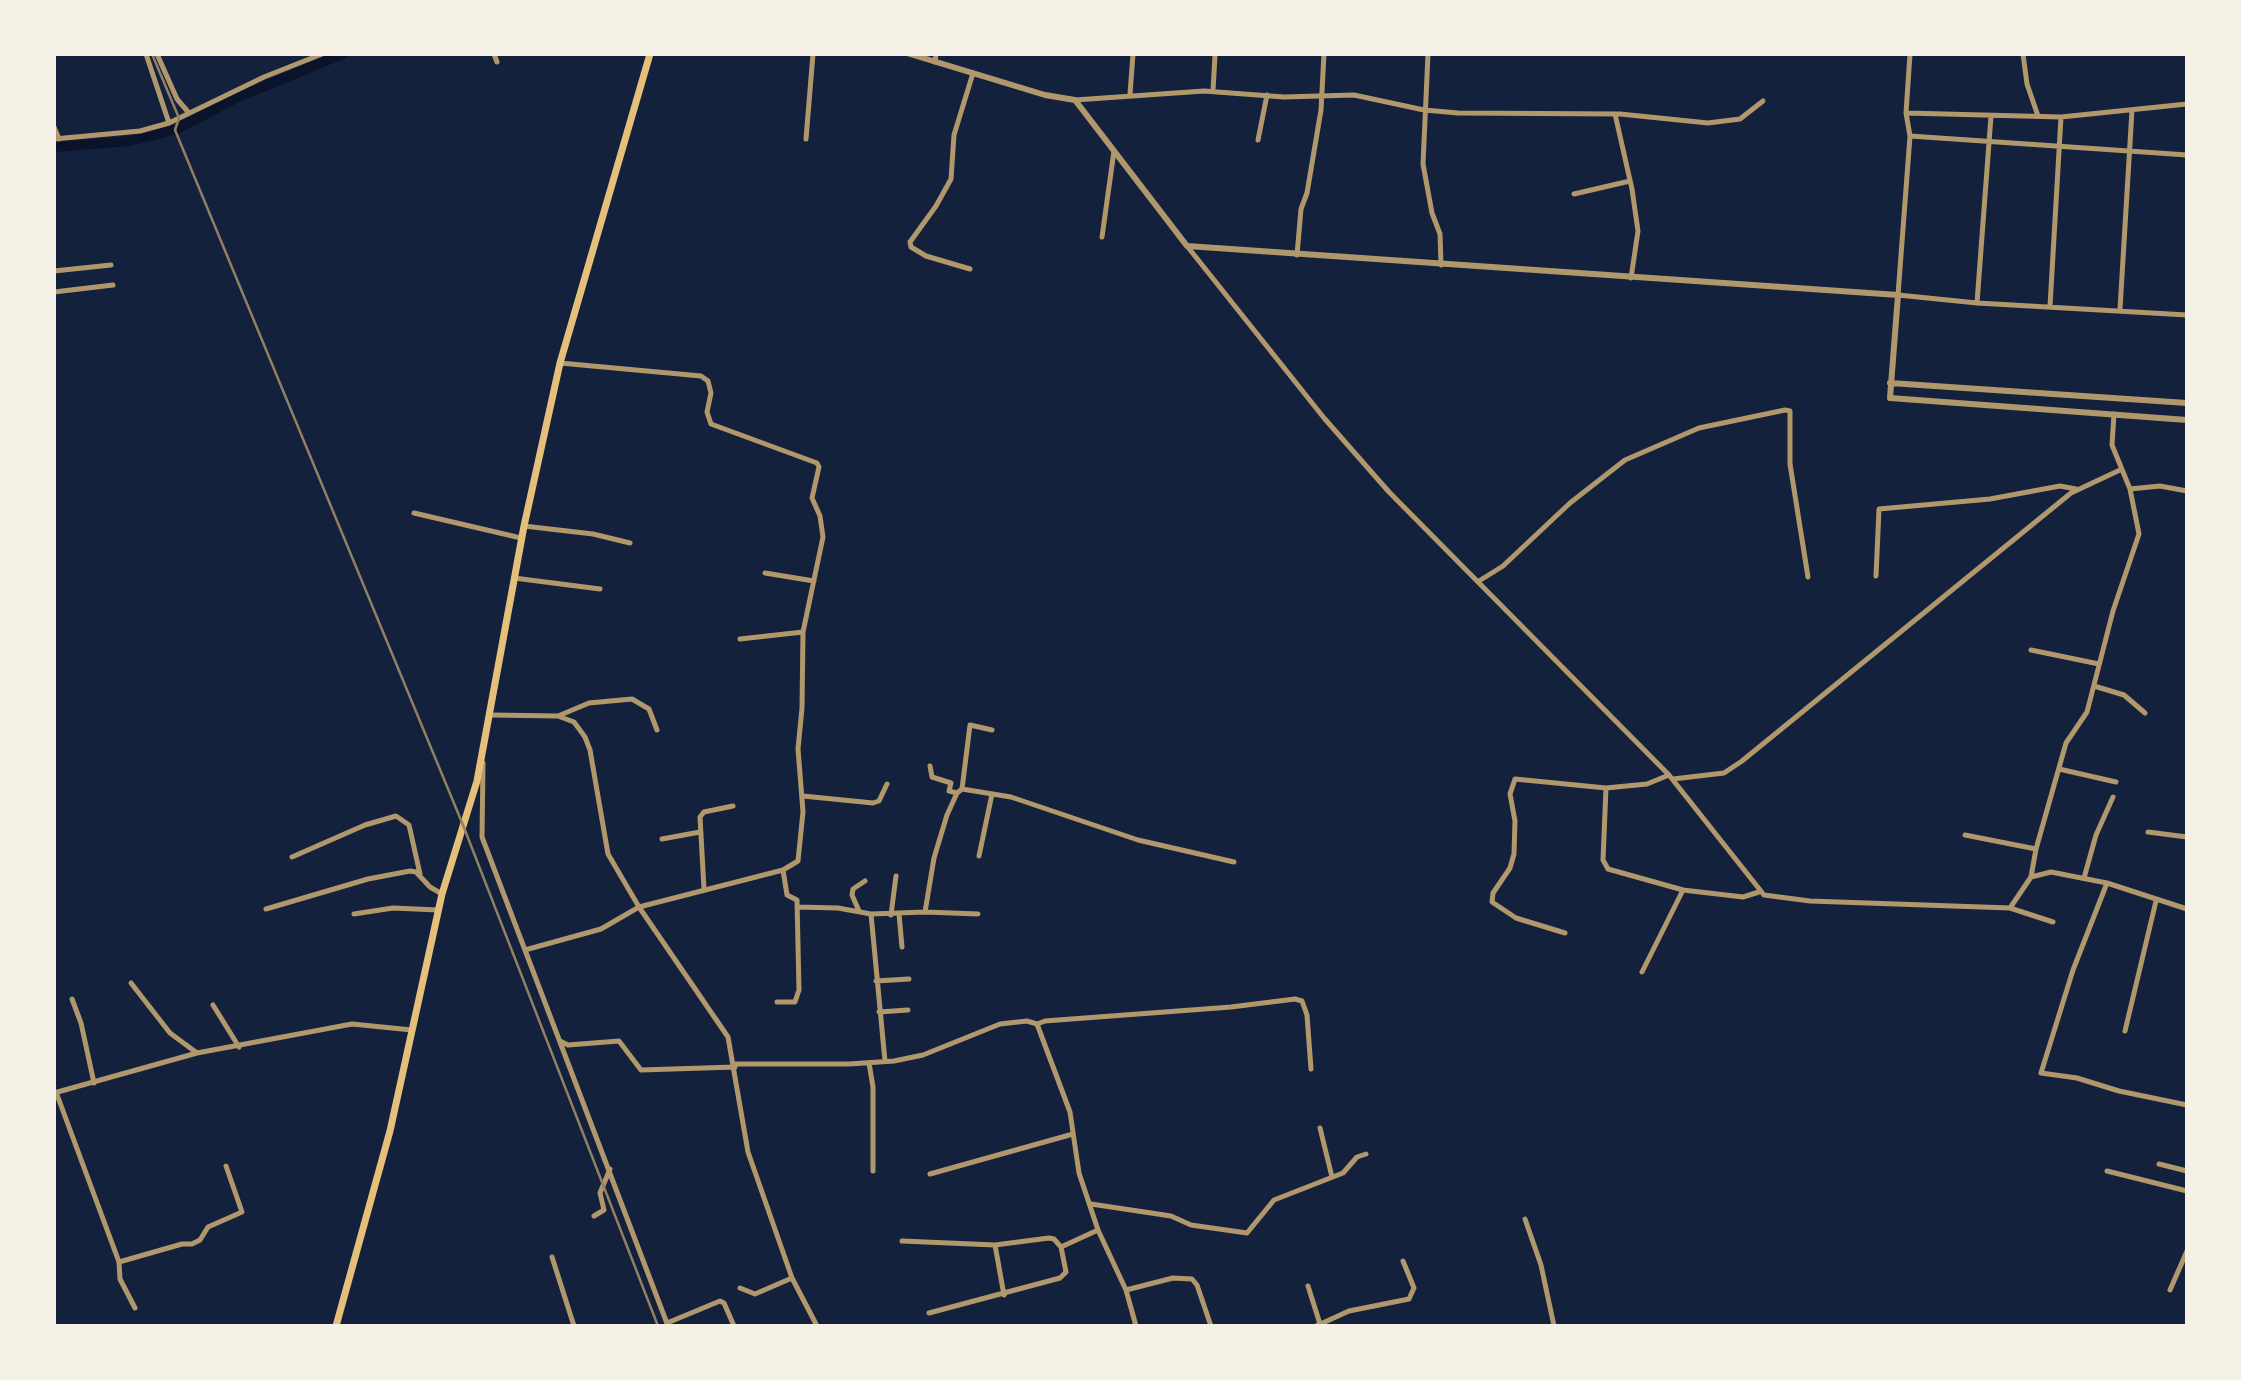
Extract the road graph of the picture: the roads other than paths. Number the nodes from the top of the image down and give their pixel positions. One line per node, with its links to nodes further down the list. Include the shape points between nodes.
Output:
1 (146, 54): 32 (street)
2 (157, 54): 26 (street, via 177,99)
3 (322, 54): 26 (street)
4 (494, 54): 15 (street)
5 (650, 54): 60 (main road)
6 (813, 54): 36 (street)
7 (910, 54): 14 (street)
8 (1133, 54): 18 (street)
9 (1324, 54): 20 (street)
10 (1428, 54): 24 (street)
11 (1910, 54): 27 (street)
12 (2023, 54): 30 (street)
13 (1215, 55): 17 (street)
14 (936, 58): 16 (street)
15 (497, 62)
16 (973, 73): 21 (street); 50 (street, via 954,135 951,179 910,242 926,256)
17 (1213, 91): 18 (street); 19 (street)
18 (1130, 94): 21 (street)
19 (1267, 95): 20 (street); 37 (street)
20 (1321, 96): 24 (street, via 1354,95); 47 (street)
21 (1074, 100): 41 (street)
22 (1763, 101): 28 (street, via 1754,112 1726,122)
23 (2187, 104): 25 (street)
24 (1424, 110): 28 (street, via 1504,116); 49 (street, via 1423,164 1440,234)
25 (2132, 110): 31 (street); 40 (street)
26 (189, 113): 32 (street)
27 (1906, 113): 29 (street); 34 (street)
28 (1615, 114): 43 (street)
29 (1991, 116): 30 (street); 38 (street)
30 (2038, 116): 31 (street)
31 (2061, 117): 39 (street)
32 (169, 123): 35 (street, via 140,131)
33 (54, 127): 35 (street)
34 (1910, 136): 38 (street); 55 (street)
35 (56, 139)
36 (806, 139)
37 (1258, 139)
38 (1990, 140): 39 (street); 56 (street)
39 (2060, 146): 40 (street); 57 (street)
40 (2130, 149): 42 (street); 58 (street)
41 (1114, 151): 45 (street); 46 (street)
42 (2187, 155)
43 (1630, 181): 44 (street); 52 (street, via 1638,231)
44 (1574, 194)
45 (1102, 237)
46 (1186, 246): 47 (street); 78 (street, via 1332,428)
47 (1297, 255): 49 (street)
48 (111, 265): 51 (street)
49 (1441, 266): 52 (street)
50 (970, 269)
51 (54, 271)
52 (1631, 278): 55 (street)
53 (113, 285): 54 (street)
54 (54, 292)
55 (1898, 295): 56 (street); 61 (street)
56 (1977, 303): 57 (street)
57 (2050, 306): 58 (street)
58 (2120, 309): 59 (street)
59 (2187, 315)
60 (560, 363): 70 (main road); 77 (street, via 701,376 710,384 707,412 711,424 817,463 812,498 823,537)
61 (1890, 383): 62 (street); 63 (street, via 1890,398)
62 (2187, 403)
63 (2114, 414): 64 (street); 65 (street, via 2112,445)
64 (2187, 420)
65 (2119, 470): 66 (street); 67 (street)
66 (2077, 489): 74 (street, via 2060,486 1990,499 1879,509); 93 (street, via 1742,761 1724,773)
67 (2130, 489): 68 (street, via 2160,486); 83 (street, via 2139,534)
68 (2187, 491)
69 (414, 513): 71 (street)
70 (524, 526): 71 (main road); 72 (street)
71 (522, 538): 76 (main road)
72 (630, 543)
73 (765, 573): 77 (street)
74 (1876, 576)
75 (1808, 577): 78 (street, via 1790,464 1790,411 1785,411 1699,428 1625,460 1570,503 1503,566)
76 (514, 578): 79 (street); 86 (main road)
77 (814, 581): 80 (street)
78 (1479, 581): 93 (street)
79 (600, 589)
80 (803, 632): 81 (street); 99 (street, via 797,749)
81 (740, 639)
82 (2031, 650): 83 (street)
83 (2099, 664): 84 (street)
84 (2094, 686): 85 (street, via 2124,695); 92 (street, via 2087,712 2066,743)
85 (2145, 713)
86 (491, 715): 87 (street); 90 (main road)
87 (558, 716): 88 (street, via 589,703 632,699 649,709); 123 (street, via 574,722 585,737 608,854)
88 (657, 730)
89 (992, 730): 97 (street, via 970,724)
90 (481, 752): 121 (main road, via 477,781); 139 (street, via 482,837)
91 (930, 766): 97 (street, via 932,777 951,783 949,791)
92 (2059, 769): 94 (street); 107 (street)
93 (1671, 777): 96 (street); 120 (street)
94 (2116, 782)
95 (887, 785): 99 (street, via 879,801 873,803)
96 (1606, 788): 119 (street, via 1604,865); 137 (street, via 1515,779 1510,794 1514,854 1492,902 1516,918)
97 (960, 791): 98 (street); 130 (street, via 934,858)
98 (992, 794): 108 (street); 110 (street, via 1138,840)
99 (803, 796): 111 (street, via 798,861)
100 (2113, 797): 115 (street)
101 (733, 806): 102 (street, via 701,814)
102 (700, 832): 106 (street); 118 (street)
103 (2148, 832): 105 (street)
104 (1965, 835): 107 (street)
105 (2187, 837)
106 (662, 839)
107 (2036, 849): 114 (street)
108 (979, 856)
109 (292, 857): 112 (street, via 396,816 409,825)
110 (1234, 862)
111 (783, 870): 118 (street); 124 (street, via 788,895 797,900)
112 (420, 875): 121 (street); 126 (street, via 410,871 388,875)
113 (896, 876): 135 (street)
114 (2031, 877): 115 (street, via 2051,872); 125 (street)
115 (2084, 878): 117 (street)
116 (865, 881): 129 (street, via 853,888)
117 (2107, 883): 122 (street); 161 (street, via 2073,970 2041,1073)
118 (704, 889): 123 (street)
119 (1683, 890): 120 (street, via 1743,897); 140 (street)
120 (1759, 892): 125 (street, via 1810,901)
121 (442, 894): 128 (main road)
122 (2156, 901): 127 (street); 151 (street)
123 (639, 907): 139 (street, via 601,929); 157 (street, via 724,1026)
124 (797, 907): 129 (street); 145 (street, via 799,997 795,1002)
125 (2011, 908): 136 (street)
126 (266, 909)
127 (2187, 909)
128 (438, 910): 131 (street, via 393,908); 150 (main road)
129 (860, 912): 132 (street)
130 (925, 912): 133 (street); 134 (street)
131 (354, 914)
132 (871, 914): 135 (street); 142 (street)
133 (899, 914): 135 (street); 138 (street)
134 (978, 914)
135 (891, 915)
136 (2053, 922)
137 (1565, 933)
138 (902, 947)
139 (525, 950): 152 (street)
140 (1642, 972)
141 (909, 979): 142 (street)
142 (876, 981): 148 (street)
143 (131, 983): 154 (street, via 170,1033)
144 (72, 999): 159 (street, via 82,1023)
145 (777, 1002)
146 (213, 1005): 153 (street)
147 (908, 1010): 148 (street)
148 (878, 1012): 155 (street)
149 (1037, 1024): 155 (street, via 1000,1024 923,1055); 158 (street, via 1295,999 1302,1001 1307,1015); 163 (street, via 1065,1096)
150 (412, 1030): 153 (street, via 352,1024); 195 (main road, via 390,1131)
151 (2125, 1031)
152 (560, 1041): 157 (street, via 568,1045 619,1041 641,1070); 167 (street)
153 (239, 1047): 154 (street)
154 (197, 1053): 159 (street)
155 (885, 1061): 156 (street)
156 (869, 1063): 157 (street); 168 (street)
157 (734, 1066): 185 (street, via 748,1152)
158 (1311, 1069)
159 (94, 1083): 160 (street)
160 (55, 1093): 184 (street)
161 (2187, 1105)
162 (1320, 1128): 172 (street)
163 (1073, 1134): 171 (street); 174 (street, via 1079,1173)
164 (1366, 1154): 172 (street, via 1357,1157 1343,1174)
165 (2159, 1164): 170 (street)
166 (226, 1166): 184 (street, via 242,1212 208,1227 192,1244)
167 (610, 1169): 175 (street, via 600,1194 604,1210); 193 (street)
168 (873, 1171)
169 (2107, 1171): 173 (street)
170 (2187, 1171)
171 (930, 1174)
172 (1332, 1177): 174 (street, via 1274,1200 1247,1233)
173 (2187, 1191)
174 (1091, 1204): 177 (street)
175 (594, 1216)
176 (1525, 1219): 201 (street)
177 (1098, 1230): 180 (street); 188 (street)
178 (902, 1241): 179 (street)
179 (995, 1245): 180 (street, via 1048,1238); 190 (street)
180 (1061, 1247): 190 (street, via 1064,1276)
181 (2187, 1251): 189 (street)
182 (552, 1256): 196 (street)
183 (1403, 1261): 194 (street, via 1415,1288 1409,1299 1349,1311)
184 (119, 1262): 191 (street, via 120,1279)
185 (792, 1278): 187 (street, via 755,1294); 198 (street)
186 (1308, 1286): 194 (street)
187 (740, 1288)
188 (1126, 1290): 199 (street); 200 (street, via 1173,1278 1192,1279)
189 (2170, 1290)
190 (1004, 1295): 192 (street)
191 (135, 1308)
192 (929, 1313)
193 (667, 1324): 197 (street, via 720,1301)
194 (1318, 1325)
195 (336, 1326)
196 (573, 1326)
197 (734, 1326)
198 (817, 1326)
199 (1136, 1326)
200 (1211, 1326)
201 (1554, 1326)

